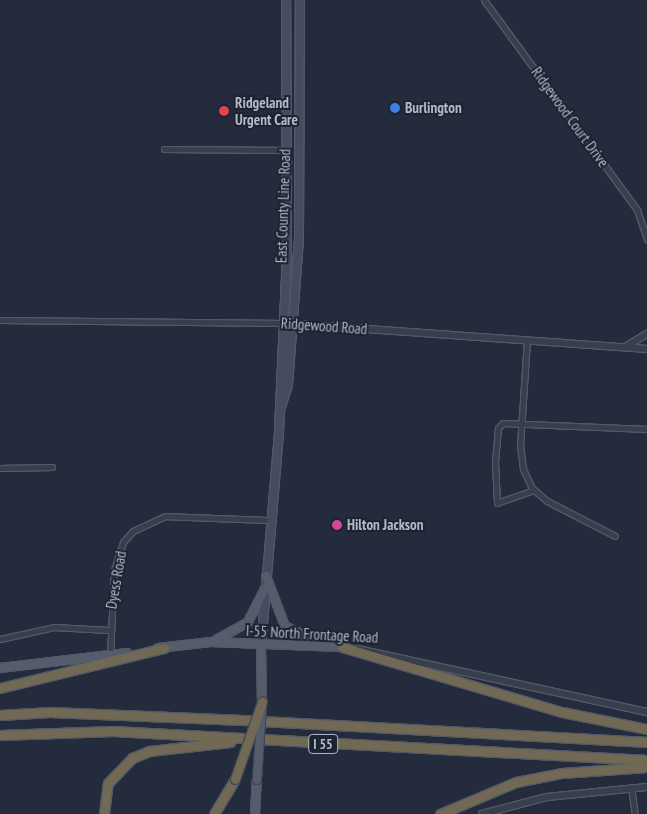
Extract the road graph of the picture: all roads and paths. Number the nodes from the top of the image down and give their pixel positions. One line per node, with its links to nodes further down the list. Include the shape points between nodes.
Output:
1 (286, 0): 5 (main road, East County Line Road)
2 (300, 0): 9 (main road, East County Line Road, via 299,231)
3 (484, 0): 6 (street, Ridgewood Court Drive, via 637,210)
4 (164, 149): 5 (street)
5 (286, 150): 8 (main road, East County Line Road)
6 (647, 239)
7 (0, 320): 8 (street, Ridgewood Road)
8 (283, 323): 9 (street, Ridgewood Road); 14 (main road, East County Line Road)
9 (292, 324): 11 (street, Ridgewood Road); 14 (main road, East County Line Road, via 286,403)
10 (647, 334): 12 (street)
11 (527, 340): 12 (street, Ridgewood Road); 15 (street)
12 (625, 347): 13 (street, Ridgewood Road)
13 (647, 349)
14 (280, 410): 20 (main road, East County Line Road)
15 (521, 421): 16 (street); 19 (street, via 523,469); 19 (street, via 498,428 497,503)
16 (647, 429)
17 (52, 467): 18 (street)
18 (0, 468)
19 (534, 490): 21 (street)
20 (271, 520): 22 (main road, East County Line Road); 24 (street, Dyess Road, via 165,516 142,524 118,553)
21 (615, 536)
22 (266, 576): 23 (main road, East County Line Road); 27 (main road, via 285,626)
23 (265, 588): 26 (main road, via 241,629); 28 (main road, East County Line Road)
24 (108, 630): 25 (street, via 54,627); 31 (street, Dyess Road)
25 (0, 639)
26 (211, 642): 28 (main road, I-55 North Frontage Road); 30 (main road, I-55 North Frontage Road)
27 (324, 645): 28 (main road, I-55 North Frontage Road); 29 (main road, I-55 North Frontage Road)
28 (261, 647): 34 (main road, East County Line Road)
29 (342, 647): 35 (street, I-55 North Frontage Road, via 411,657); 37 (highway, via 562,712)
30 (164, 648): 31 (main road, I-55 North Frontage Road); 33 (highway)
31 (110, 656): 32 (main road, I-55 North Frontage Road)
32 (0, 668)
33 (0, 688)
34 (262, 702): 46 (highway, bridge, via 234,778); 47 (main road, East County Line Road, bridge)
35 (647, 712)
36 (0, 715): 40 (highway, I 55, via 50,712 194,718)
37 (647, 730)
38 (0, 735): 39 (highway, I 55, via 113,731)
39 (245, 740): 41 (highway, I 55); 45 (highway, via 149,751 132,758 108,783)
40 (647, 742)
41 (647, 760)
42 (647, 767): 48 (highway, via 562,773 516,782)
43 (647, 786): 44 (street)
44 (631, 787): 49 (street, via 547,797); 50 (street)
45 (104, 814)
46 (214, 814)
47 (255, 814)
48 (440, 814)
49 (482, 814)
50 (634, 814)

